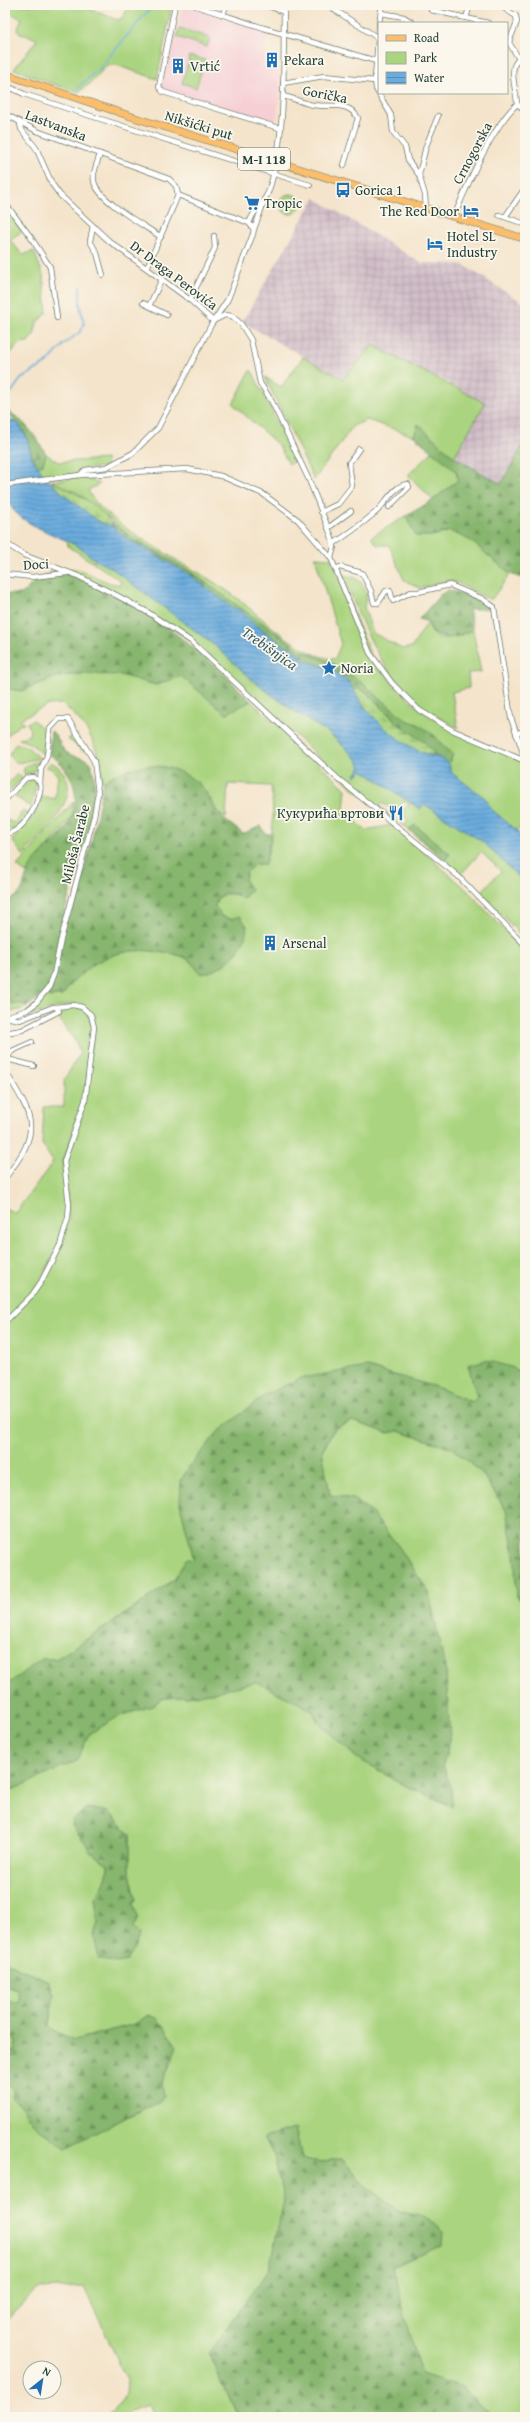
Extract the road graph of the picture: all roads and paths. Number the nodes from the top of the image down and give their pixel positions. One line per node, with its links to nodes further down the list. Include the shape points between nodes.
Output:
1 (175, 5): 36 (street, via 158,87 163,92)
2 (193, 5): 13 (street)
3 (226, 5): 13 (street)
4 (266, 5): 11 (street)
5 (284, 5): 11 (street, Gorička)
6 (326, 5): 19 (street)
7 (382, 5): 12 (street)
8 (470, 5): 14 (street)
9 (499, 5): 20 (street, via 516,16 517,22)
10 (431, 10): 14 (street)
11 (284, 12): 18 (street, Gorička)
12 (381, 13): 15 (street); 16 (street, via 404,17)
13 (223, 15): 18 (street)
14 (466, 18): 17 (street)
15 (379, 22)
16 (412, 22)
17 (484, 22)
18 (284, 33): 23 (street); 26 (street, Gorička)
19 (378, 38): 23 (street)
20 (508, 42): 21 (street)
21 (519, 59): 22 (street); 31 (street, via 513,74)
22 (525, 60)
23 (377, 63): 25 (street)
24 (5, 74): 38 (main road, Nikšićki put / M-I 118)
25 (375, 81): 26 (street, Gorička, via 324,76); 28 (street)
26 (283, 83): 30 (street, Gorička)
27 (5, 85): 40 (street, Nikšićki put, via 31,96)
28 (378, 92)
29 (379, 94): 41 (street, via 391,115 393,132 405,147 408,160)
30 (283, 96): 36 (street, Gorička); 39 (street, Gorička, via 314,105 334,104 355,112 358,118)
31 (517, 104): 32 (street); 49 (street, Crnogorska, via 501,124 475,170)
32 (525, 110)
33 (5, 114): 35 (street, Lastvanska)
34 (438, 116): 41 (street, via 426,146)
35 (20, 123): 37 (street, Lastvanska); 53 (street, Dr Draga Perovića, via 21,129 36,148 60,196)
36 (279, 128): 38 (street, Gorička)
37 (100, 154): 44 (street, Lastvanska, via 169,179 176,186); 56 (street, Lastvanska, via 93,180 97,190)
38 (275, 162): 40 (street, Gorička); 47 (main road, Nikšićki put / M-I 118)
39 (344, 165)
40 (272, 174): 42 (street, Nikšićki put); 45 (street, Gorička)
41 (419, 175): 47 (street)
42 (310, 185)
43 (525, 188): 50 (street)
44 (178, 195): 51 (street); 56 (street)
45 (266, 197): 51 (street, via 255,208); 54 (street)
46 (5, 203): 65 (street, via 50,268)
47 (426, 209): 49 (main road, Nikšićki put / M-I 118)
48 (499, 215): 50 (street)
49 (454, 217): 57 (main road, Nikšićki put / M-I 118)
50 (505, 217): 52 (street)
51 (249, 223): 54 (street)
52 (525, 224)
53 (93, 226): 58 (street, Dr Draga Perovića, via 109,241); 59 (street, via 90,241 97,253)
54 (254, 228): 66 (street, via 228,299)
55 (214, 236): 61 (street, via 215,248)
56 (161, 237): 58 (street)
57 (525, 239)
58 (147, 268): 60 (street, Dr Draga Perovića)
59 (103, 275)
60 (162, 279): 61 (street, Dr Draga Perovića); 63 (street)
61 (190, 300): 66 (street, Dr Draga Perovića)
62 (143, 303): 63 (street)
63 (148, 306): 64 (street)
64 (167, 316)
65 (57, 318)
66 (213, 320): 68 (street, via 162,420 149,438 124,458 107,467 91,468); 72 (street, Dr Draga Perovića, via 225,315 232,316 241,324 251,340 260,383 271,400 309,480)
67 (359, 449): 72 (street, via 349,463 352,486 338,504)
68 (80, 476): 69 (street); 76 (street, via 187,469 221,476 263,494 278,504 298,520)
69 (5, 485)
70 (389, 507): 75 (street, via 410,486 408,484 397,489 376,512)
71 (351, 511): 73 (street)
72 (321, 512): 73 (street, Dr Draga Perovića)
73 (328, 528): 75 (street, Dr Draga Perovića)
74 (5, 543): 78 (street, via 24,555)
75 (333, 544): 76 (street, Dr Draga Perovića)
76 (331, 558): 77 (street)
77 (335, 569): 81 (street, via 340,567 362,573 374,603 378,603 386,591 390,590 394,601 411,592 450,585 483,599 494,607 511,718); 83 (street, via 370,654 392,683 419,710 452,730)
78 (69, 573): 79 (street, Doci, via 32,577); 89 (street, via 142,609 192,642 336,777 458,876)
79 (5, 574)
80 (525, 730): 81 (street)
81 (516, 734): 82 (street)
82 (525, 758)
83 (525, 761)
84 (41, 769): 85 (street); 86 (street); 91 (street, Miloša Šarabe, via 47,756 52,724 59,719 68,719 94,761 97,805 49,987 27,1010)
85 (30, 777): 86 (street); 87 (street, via 23,780)
86 (40, 782): 88 (street, via 41,790 32,812 17,830)
87 (5, 800)
88 (5, 833)
89 (525, 945)
90 (56, 1007): 91 (street, via 20,1020); 92 (street, via 59,1011 56,1014 22,1030); 98 (street, via 73,1004 82,1007 90,1015 94,1027 85,1101 64,1161 68,1218 60,1245 41,1282 32,1295)
91 (5, 1017)
92 (5, 1033)
93 (32, 1042): 94 (street, via 12,1051)
94 (6, 1060): 95 (street)
95 (34, 1066)
96 (5, 1071): 97 (street, via 22,1098 31,1119 26,1148)
97 (5, 1178)
98 (5, 1322)

